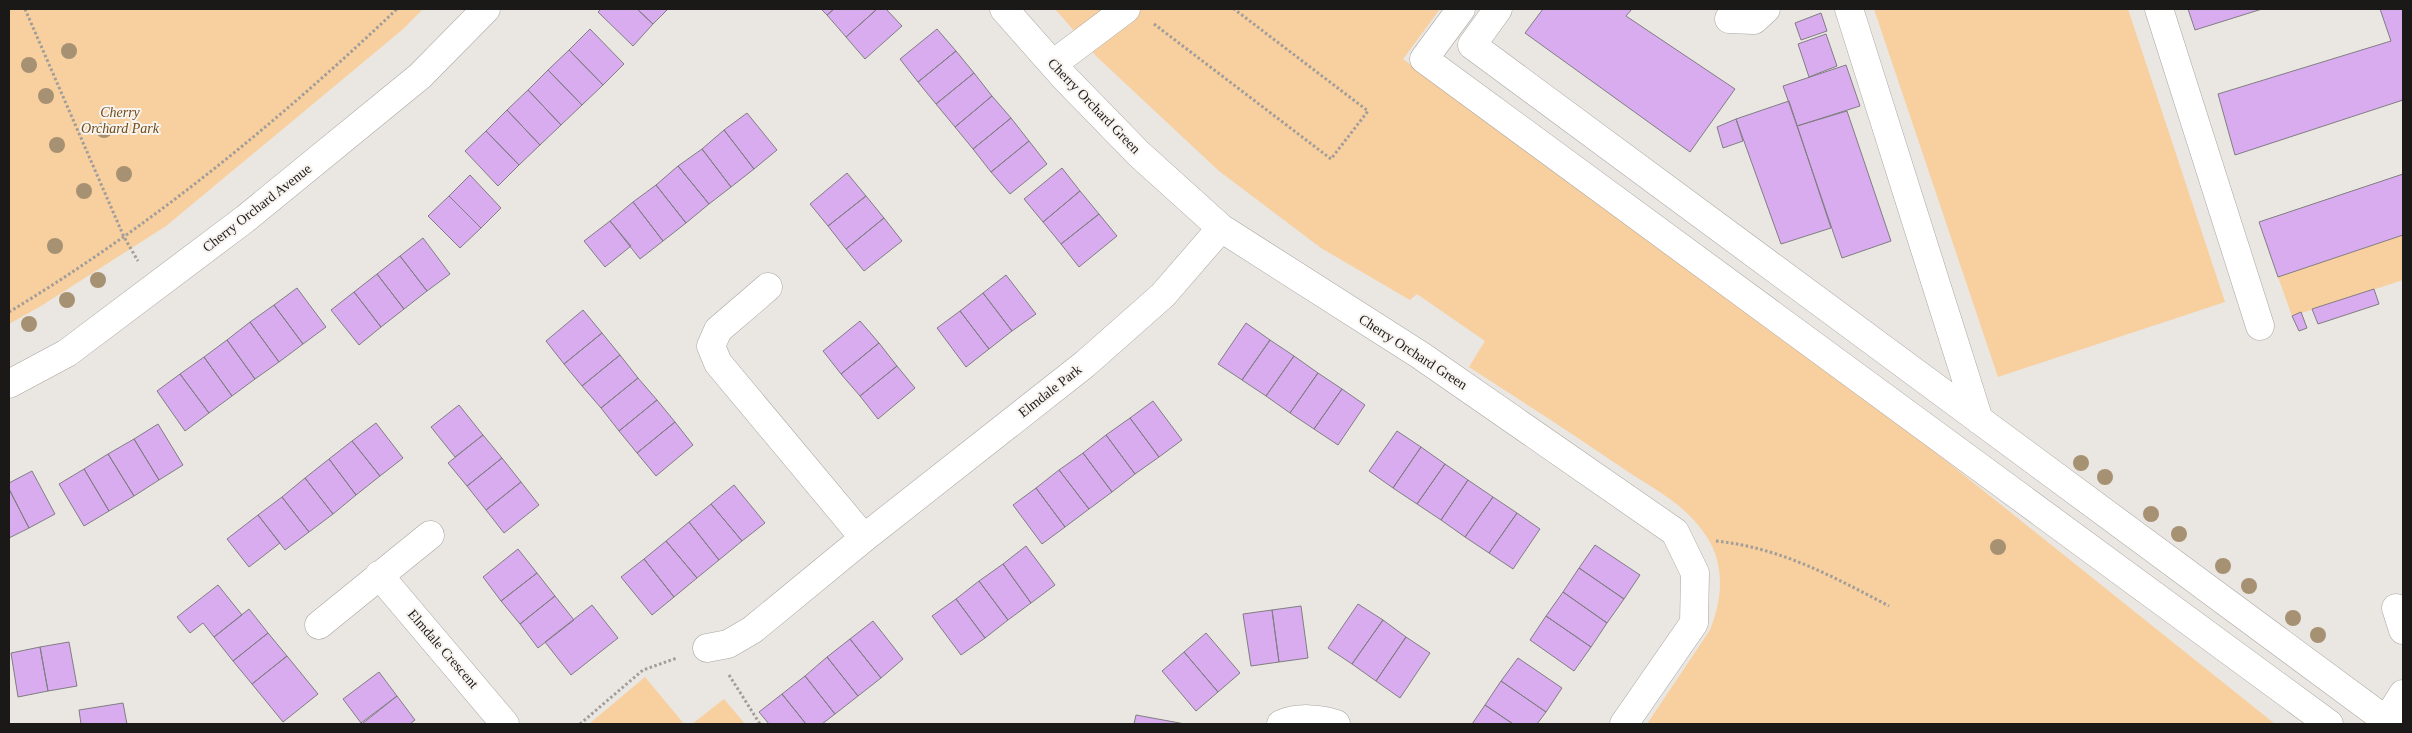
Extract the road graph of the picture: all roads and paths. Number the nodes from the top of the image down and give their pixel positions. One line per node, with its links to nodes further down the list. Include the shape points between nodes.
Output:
1 (25, 9): 16 (path)
2 (397, 9): 16 (path, via 194,187)
3 (486, 9): 17 (street, Cherry Orchard Avenue, via 420,76 245,218)
4 (1004, 9): 14 (street, Cherry Orchard Green)
5 (1126, 9): 14 (street)
6 (1234, 9): 13 (path, via 1368,111 1331,159)
7 (1461, 9): 38 (street, via 1424,59)
8 (1498, 9): 22 (street, via 1472,45)
9 (1766, 9): 12 (street, via 1754,20)
10 (1848, 9): 22 (street)
11 (2159, 9): 20 (street)
12 (1729, 19)
13 (1153, 22)
14 (1053, 64): 15 (street, Cherry Orchard Green, via 1139,154)
15 (1221, 228): 24 (street, Cherry Orchard Green, via 1420,355); 25 (street, Elmdale Park, via 1163,295 1085,364)
16 (124, 236): 17 (path); 19 (path)
17 (153, 287): 21 (street, Cherry Orchard Avenue, via 67,352)
18 (768, 287): 25 (street, via 718,330 711,346 718,363)
19 (9, 312)
20 (2260, 326)
21 (9, 384)
22 (1979, 420): 31 (street)
23 (430, 534): 26 (street)
24 (1678, 537): 27 (path, via 1741,544 1811,566); 37 (street, Cherry Orchard Green, via 1695,573 1694,623)
25 (864, 538): 29 (street, Elmdale Park, via 752,630 728,644)
26 (379, 575): 28 (street); 32 (street, Elmdale Crescent)
27 (1889, 606)
28 (319, 625)
29 (707, 648): 33 (path, via 643,670); 34 (path)
30 (2403, 694): 31 (street)
31 (2388, 723)
32 (505, 724)
33 (580, 724)
34 (760, 724)
35 (1281, 724): 36 (street, via 1290,720 1313,719)
36 (1336, 724)
37 (1624, 724)
38 (2329, 724)

